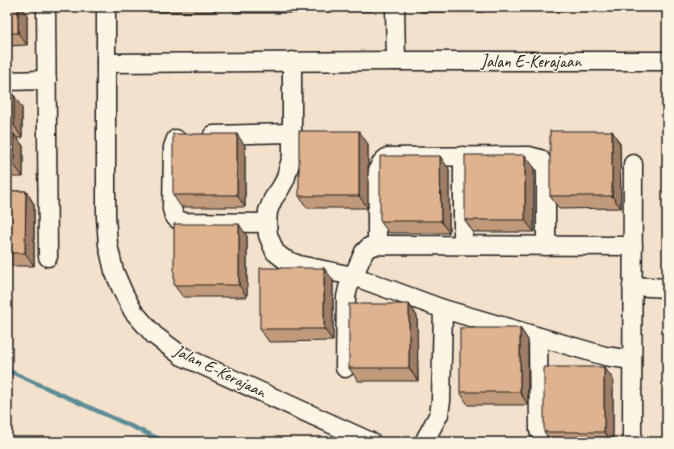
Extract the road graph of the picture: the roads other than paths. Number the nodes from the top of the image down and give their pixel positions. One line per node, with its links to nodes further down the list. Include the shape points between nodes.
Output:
1 (46, 7): 8 (street)
2 (106, 7): 7 (street, Jalan E-Kerajaan)
3 (395, 7): 5 (street)
4 (292, 61): 5 (street, Jalan E-Kerajaan); 7 (street, Jalan E-Kerajaan); 10 (street)
5 (396, 61): 6 (street, Jalan E-Kerajaan)
6 (667, 61)
7 (106, 64): 27 (street, Jalan E-Kerajaan, via 108,245 114,271 134,311 154,335 182,356)
8 (47, 80): 9 (street); 18 (street)
9 (7, 81)
10 (292, 133): 13 (street, via 292,156 280,189 268,211); 13 (street, via 193,135 179,137 173,147 172,209 178,221)
11 (462, 156): 14 (street, via 396,156 383,160 377,174); 15 (street); 16 (street, via 529,156 540,159 546,168)
12 (633, 164): 17 (street)
13 (267, 223): 19 (street, via 270,243 275,252 284,259 299,265)
14 (377, 245): 15 (street); 19 (street, via 369,247 364,252)
15 (463, 246): 16 (street)
16 (546, 246): 17 (street)
17 (633, 246): 20 (street)
18 (48, 257)
19 (353, 276): 22 (street); 25 (street, via 346,298)
20 (632, 286): 21 (street); 24 (street)
21 (667, 288)
22 (442, 309): 23 (street); 28 (street, via 441,402 439,414)
23 (538, 337): 24 (street, via 605,356); 26 (street)
24 (632, 360): 29 (street)
25 (345, 368)
26 (539, 431)
27 (371, 442)
28 (424, 442)
29 (632, 442)

